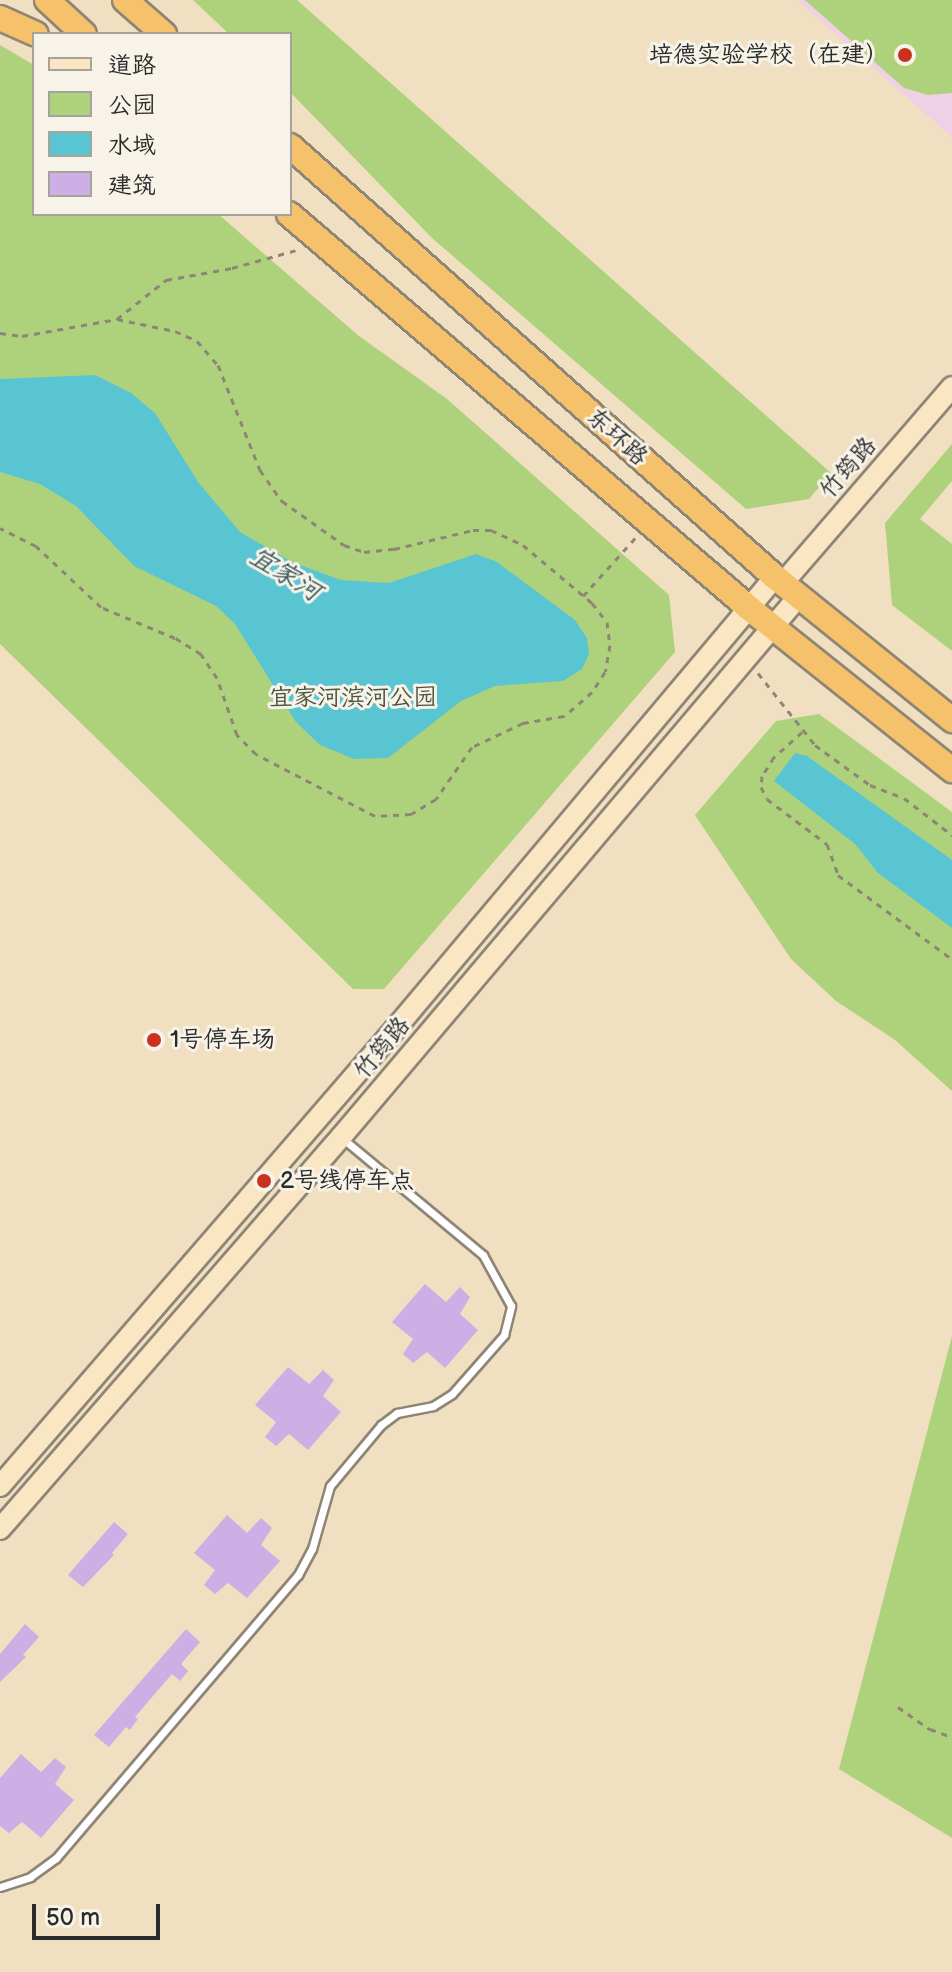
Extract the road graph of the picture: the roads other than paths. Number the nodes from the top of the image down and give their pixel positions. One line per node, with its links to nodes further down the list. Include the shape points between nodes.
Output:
1 (47, 0): 6 (highway)
2 (125, 0): 7 (highway)
3 (150, 0): 8 (highway)
4 (0, 18): 5 (highway)
5 (32, 32)
6 (82, 32)
7 (162, 32)
8 (174, 32)
9 (292, 148): 12 (highway, 东环路)
10 (291, 216): 13 (highway, 东环路)
11 (952, 387): 12 (main road, 竹筠路)
12 (786, 585): 13 (main road, 竹筠路); 14 (main road, 竹筠路); 15 (highway, 东环路)
13 (749, 608): 14 (highway, 东环路); 18 (main road, 竹筠路)
14 (772, 627): 16 (highway, 东环路); 17 (main road, 竹筠路)
15 (952, 720)
16 (952, 770)
17 (341, 1137): 19 (main road, 竹筠路); 20 (lane, via 483,1255 511,1306 504,1335 452,1394 433,1406 397,1413 381,1425 330,1486 312,1549 298,1575 56,1858 30,1877)
18 (0, 1486)
19 (0, 1529)
20 (0, 1887)

